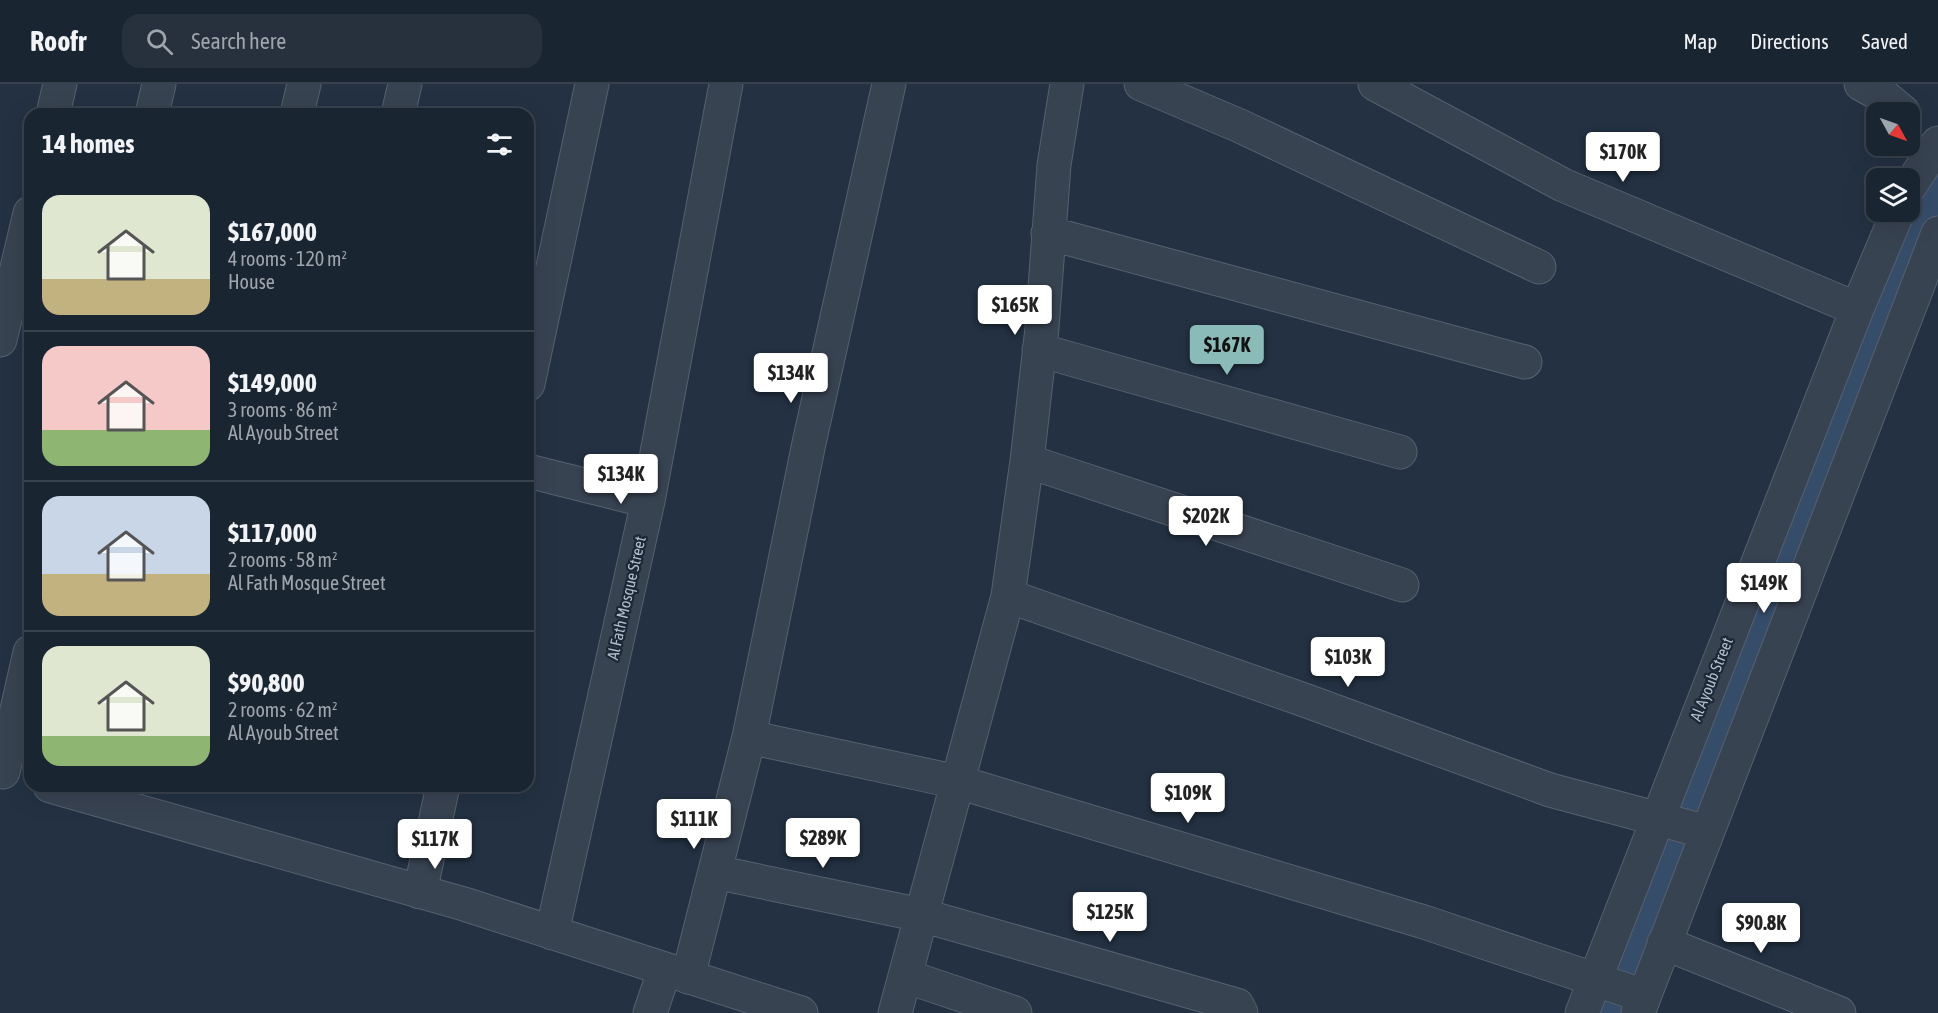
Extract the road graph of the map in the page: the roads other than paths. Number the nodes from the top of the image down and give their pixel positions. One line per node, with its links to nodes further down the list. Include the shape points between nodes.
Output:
1 (60, 84): 13 (street)
2 (159, 84): 14 (street)
3 (304, 84): 15 (street)
4 (405, 84): 16 (street)
5 (592, 84): 28 (street)
6 (726, 84): 33 (street, Al Fath Mosque Street)
7 (889, 84): 37 (street)
8 (1067, 84): 21 (street)
9 (1141, 84): 24 (street, via 1240,126)
10 (1375, 84): 25 (street, via 1563,185)
11 (1861, 84): 12 (street)
12 (1892, 102)
13 (54, 108)
14 (153, 108)
15 (298, 108)
16 (399, 108)
17 (1920, 127): 18 (street)
18 (1938, 143): 19 (street)
19 (1920, 171)
20 (1894, 222): 25 (street, Al Ayoub Street)
21 (1048, 233): 27 (street); 29 (street)
22 (1938, 233): 43 (street, Al Ayoub Street)
23 (24, 238): 26 (street)
24 (1539, 267)
25 (1857, 309): 43 (street, Al Ayoub Street)
26 (0, 340)
27 (1039, 350): 30 (street); 31 (street)
28 (534, 356)
29 (1525, 362)
30 (1400, 452)
31 (1027, 461): 34 (street); 35 (street)
32 (534, 472): 33 (street)
33 (648, 501): 47 (street, Al Fath Mosque Street)
34 (1402, 585)
35 (1008, 596): 39 (street); 43 (street, via 1550,790)
36 (24, 691): 38 (street)
37 (749, 736): 39 (street); 44 (street)
38 (11, 775)
39 (958, 782): 46 (street); 51 (street, via 1424,922)
40 (93, 792): 42 (street)
41 (442, 792): 45 (street)
42 (142, 799): 45 (street)
43 (1683, 826): 48 (street, Al Ayoub Street); 51 (street, Al Ayoub Street)
44 (715, 872): 46 (street); 49 (street)
45 (420, 892): 47 (street)
46 (921, 915): 50 (street); 57 (street, via 1237,1005)
47 (552, 933): 49 (street)
48 (1664, 943): 51 (street, Al Ayoub Street); 59 (street)
49 (677, 973): 52 (street); 53 (street)
50 (905, 976): 55 (street); 56 (street)
51 (1623, 993): 58 (street, Al Ayoub Street)
52 (763, 1007): 54 (street)
53 (650, 1013)
54 (801, 1013)
55 (895, 1013)
56 (1015, 1013)
57 (1241, 1013)
58 (1581, 1013)
59 (1839, 1013)

